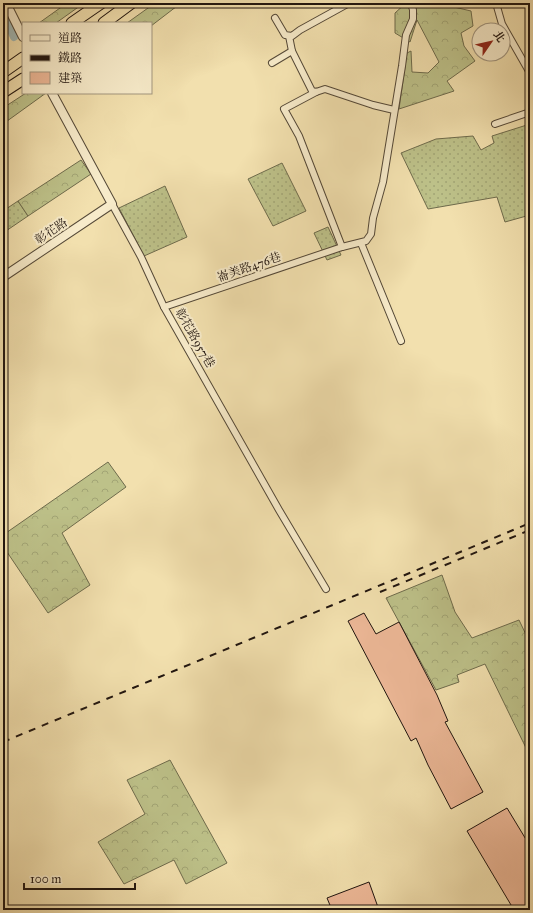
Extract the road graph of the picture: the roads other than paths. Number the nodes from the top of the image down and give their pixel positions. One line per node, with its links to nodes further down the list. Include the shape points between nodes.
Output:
1 (6, 3): 10 (street)
2 (101, 3): 8 (highway)
3 (131, 3): 9 (highway)
4 (349, 3): 11 (street)
5 (411, 3): 21 (street, via 413,19 406,35)
6 (496, 3): 16 (street, via 502,24)
7 (275, 18): 11 (street, via 285,35)
8 (73, 22)
9 (105, 22)
10 (22, 35)
11 (289, 36): 12 (street)
12 (292, 51): 14 (street); 19 (street, via 312,90)
13 (22, 59): 15 (highway)
14 (272, 63)
15 (3, 72)
16 (530, 73)
17 (22, 80): 18 (highway)
18 (3, 92)
19 (316, 92): 21 (street, via 325,89); 26 (street, via 284,110 299,136)
20 (53, 94): 24 (street, 彰花路957巷)
21 (394, 110): 25 (street, via 383,182 371,234)
22 (530, 112): 23 (street)
23 (495, 124)
24 (112, 204): 27 (street, 彰花路); 28 (street, 彰花路957巷, via 141,257)
25 (361, 243): 26 (street, 崙美路476巷); 29 (street)
26 (342, 247): 28 (street, 崙美路476巷)
27 (3, 277)
28 (164, 307): 30 (street, 彰花路957巷)
29 (401, 341)
30 (326, 589)

